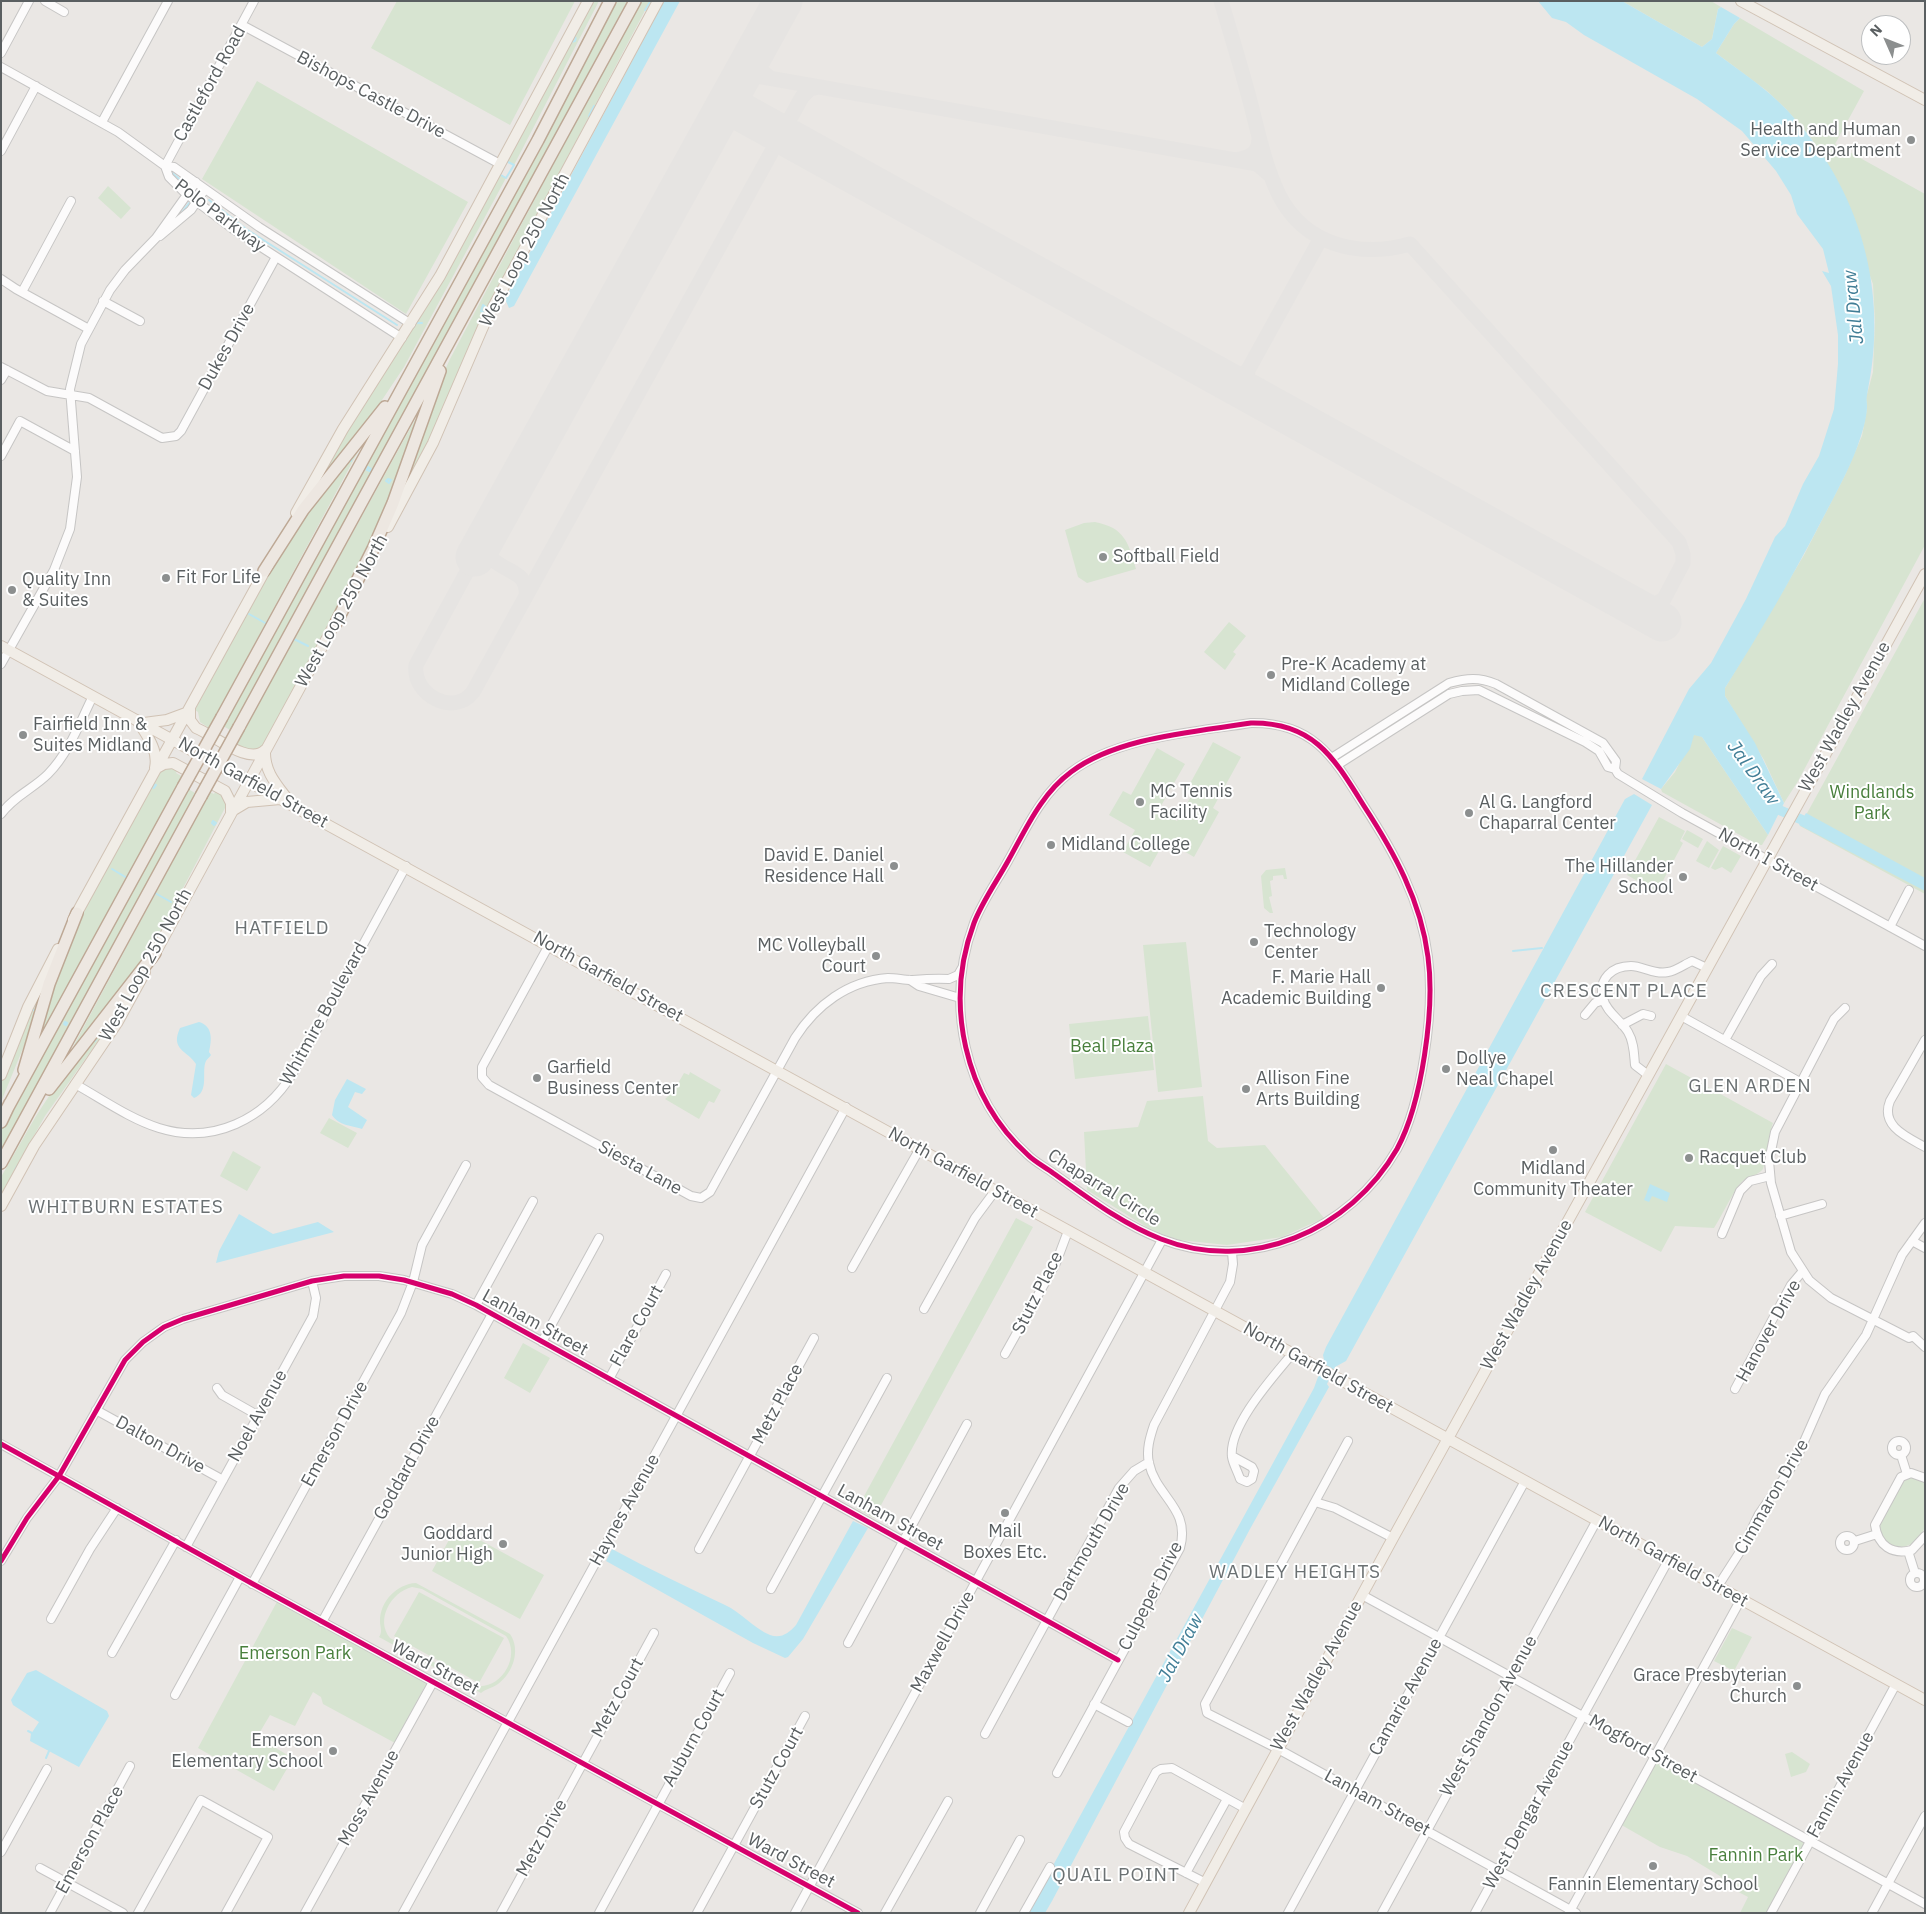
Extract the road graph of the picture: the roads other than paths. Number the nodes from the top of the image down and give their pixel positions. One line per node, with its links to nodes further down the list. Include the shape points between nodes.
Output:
1 (29, 1): 12 (street)
2 (44, 1): 10 (street)
3 (168, 1): 16 (street)
4 (254, 1): 11 (street, Castleford Road)
5 (588, 1): 18 (main road)
6 (608, 1): 35 (highway, via 538,140)
7 (635, 1): 33 (highway)
8 (658, 1): 43 (main road, West Loop 250 North, via 486,320 433,443)
9 (1742, 2): 15 (main road)
10 (64, 12)
11 (242, 25): 18 (street, Bishops Castle Drive); 19 (street, Castleford Road)
12 (1, 53)
13 (1, 67): 14 (street)
14 (36, 86): 16 (street); 17 (street)
15 (1925, 100)
16 (102, 122): 19 (street)
17 (1, 151)
18 (500, 164): 31 (main road)
19 (165, 166): 20 (street, Polo Parkway, via 174,167); 22 (street, Polo Parkway, via 169,177)
20 (196, 182): 21 (street, Polo Parkway); 22 (street)
21 (205, 189): 24 (street); 31 (street, Polo Parkway)
22 (187, 194): 24 (street, Polo Parkway); 25 (street)
23 (72, 201): 28 (street)
24 (196, 202): 25 (street, via 181,219); 26 (street, Polo Parkway)
25 (156, 238): 29 (street, via 125,270)
26 (276, 257): 34 (street, Polo Parkway); 38 (street, Dukes Drive, via 176,436 162,438 89,398)
27 (1, 279): 28 (street)
28 (22, 292): 32 (street)
29 (103, 301): 30 (street); 32 (street)
30 (140, 321)
31 (411, 324): 34 (main road)
32 (87, 328): 38 (street, via 74,364)
33 (454, 333): 43 (highway, via 392,503); 93 (highway, bridge)
34 (402, 338): 41 (main road, via 343,429)
35 (414, 365): 41 (highway, via 389,402 303,510); 89 (highway, bridge)
36 (4, 368): 37 (street); 38 (street, via 47,391)
37 (1, 380)
38 (70, 395): 39 (street)
39 (76, 451): 40 (street, via 20,421); 44 (street, via 75,499 66,539 54,570)
40 (1, 456)
41 (264, 571): 48 (main road)
42 (1925, 574): 62 (main road, West Wadley Avenue)
43 (336, 622): 52 (main road, West Loop 250 North)
44 (5, 648): 45 (street); 46 (main road, North Garfield Street)
45 (1, 664)
46 (93, 696): 50 (main road, North Garfield Street); 61 (street, via 58,762)
47 (1537, 707): 49 (street); 53 (street, via 1481,678 1464,679 1449,683); 55 (street, via 1604,743 1616,761)
48 (188, 710): 50 (main road, via 169,719); 51 (main road); 52 (main road, via 196,728 248,755 260,755)
49 (1532, 715): 54 (street, North I Street, via 1479,690 1449,694); 55 (street, North I Street, via 1585,742 1599,752 1608,767)
50 (140, 721): 51 (main road, North Garfield Street); 56 (main road, via 156,754)
51 (172, 739): 56 (main road); 57 (main road, North Garfield Street)
52 (266, 749): 57 (main road, West Loop 250 North); 59 (main road, via 269,775)
53 (1333, 757): 54 (street, Chaparral Circle); 71 (street, Chaparral Circle, via 1311,737 1284,725 1256,722 1104,752 1072,771 1041,802 975,919)
54 (1339, 764): 108 (street, Chaparral Circle, via 1404,874 1420,918 1428,954 1431,992 1420,1074 1402,1138 1362,1196 1332,1220 1302,1236 1272,1246)
55 (1615, 769): 62 (street, North I Street, via 1618,774 1682,813)
56 (155, 771): 60 (main road, via 164,764 173,763 224,791 231,803); 65 (main road)
57 (249, 780): 58 (main road, North Garfield Street); 60 (main road, West Loop 250 North)
58 (282, 799): 59 (main road, North Garfield Street); 60 (main road, via 247,802)
59 (292, 804): 63 (main road, North Garfield Street)
60 (231, 812): 69 (main road, West Loop 250 North)
61 (1, 814)
62 (1767, 859): 66 (street, North I Street); 72 (main road, West Wadley Avenue)
63 (406, 866): 67 (main road, North Garfield Street); 87 (street, Whitmire Boulevard, via 293,1074 277,1096 256,1114 234,1126 217,1130 172,1132 137,1119)
64 (1910, 890): 66 (street)
65 (77, 913): 84 (main road, via 28,1008); 89 (highway, via 56,964 26,1064)
66 (1890, 927): 68 (street, North I Street)
67 (549, 945): 83 (main road, North Garfield Street); 83 (street, Siesta Lane, via 482,1067 484,1080 691,1196 700,1198 710,1192)
68 (1925, 946)
69 (155, 953): 87 (main road, West Loop 250 North, via 117,1023); 93 (highway, via 65,1066)
70 (1772, 964): 81 (street, via 1761,976)
71 (962, 967): 73 (street, Siesta Lane, via 958,975 949,979); 74 (street, Chaparral Circle)
72 (1707, 968): 75 (street, via 1692,961 1669,972 1651,973 1632,966 1614,969 1606,976 1602,987); 79 (main road, West Wadley Avenue)
73 (910, 980): 74 (street, Siesta Lane, via 919,986); 83 (street, Siesta Lane, via 877,979 835,995 803,1025)
74 (960, 998): 105 (street, Chaparral Circle, via 959,1010 971,1070 981,1094 1005,1130 1028,1155 1081,1193 1132,1226)
75 (1603, 1000): 77 (street, via 1595,1003); 80 (street)
76 (1845, 1008): 86 (street, via 1834,1019)
77 (1585, 1015)
78 (1651, 1016): 80 (street, via 1643,1014)
79 (1681, 1016): 81 (street); 85 (main road, West Wadley Avenue)
80 (1622, 1025): 85 (street, via 1634,1049 1635,1065)
81 (1725, 1040): 86 (street)
82 (1925, 1040): 91 (street, via 1887,1113 1892,1126)
83 (778, 1070): 88 (main road, North Garfield Street)
84 (1, 1075)
85 (1648, 1075): 133 (main road, West Wadley Avenue)
86 (1800, 1082): 95 (street, via 1771,1143)
87 (75, 1084): 99 (main road, West Loop 250 North, via 34,1146)
88 (846, 1107): 92 (main road, North Garfield Street); 131 (street, Haynes Avenue)
89 (8, 1109): 90 (highway)
90 (1, 1122)
91 (1925, 1146)
92 (919, 1150): 96 (main road, North Garfield Street); 109 (street)
93 (4, 1159)
94 (466, 1165): 114 (street, Emerson Drive, via 422,1245)
95 (1770, 1176): 100 (street); 103 (street, via 1750,1181 1740,1190)
96 (995, 1191): 102 (main road, North Garfield Street); 116 (street, via 975,1218)
97 (533, 1201): 115 (street)
98 (1822, 1204): 100 (street)
99 (1, 1206)
100 (1780, 1216): 110 (street, via 1791,1252)
101 (1925, 1223): 106 (street, Cimmaron Drive)
102 (1068, 1231): 112 (main road, North Garfield Street); 123 (street, Stutz Place, via 1056,1263)
103 (1722, 1234)
104 (599, 1238): 121 (street)
105 (1162, 1240): 108 (street, Chaparral Circle, via 1193,1248); 112 (street, Maxwell Drive)
106 (1912, 1241): 107 (street); 119 (street, Cimmaron Drive, via 1896,1266)
107 (1925, 1248)
108 (1232, 1252): 117 (street, Culpeper Drive, via 1230,1282)
109 (852, 1268)
110 (1802, 1272): 119 (street, via 1831,1298); 128 (street, Hanover Drive, via 1791,1285)
111 (666, 1274): 126 (street, Flare Court)
112 (1145, 1274): 117 (main road, North Garfield Street); 162 (street, Maxwell Drive)
113 (312, 1281): 114 (street, Lanham Street, via 362,1276); 129 (street, Lanham Street, via 183,1319 158,1330 125,1360); 130 (street, Noel Avenue, via 316,1298 313,1316)
114 (414, 1282): 115 (street, Lanham Street); 163 (street, Emerson Drive, via 397,1321)
115 (476, 1305): 118 (street, Lanham Street)
116 (924, 1309)
117 (1216, 1312): 124 (main road, North Garfield Street); 139 (street, Culpeper Drive, via 1154,1425 1148,1442)
118 (492, 1314): 121 (street, Lanham Street); 170 (street, Goddard Drive)
119 (1874, 1319): 122 (street, via 1909,1338 1912,1336); 164 (street, Cimmaron Drive, via 1825,1394 1802,1450 1759,1514)
120 (814, 1338): 137 (street, Metz Place)
121 (542, 1342): 126 (street, Lanham Street)
122 (1922, 1345)
123 (1005, 1354)
124 (1292, 1354): 133 (main road, North Garfield Street); 138 (street, via 1249,1407 1234,1442)
125 (887, 1378): 145 (street)
126 (609, 1379): 131 (street, Lanham Street)
127 (217, 1388): 130 (street, via 222,1395)
128 (1736, 1389)
129 (96, 1410): 142 (street, Lanham Street); 143 (street, Dalton Drive)
130 (259, 1416): 143 (street, Noel Avenue)
131 (677, 1416): 137 (street, Lanham Street); 186 (street, Haynes Avenue)
132 (967, 1424): 153 (street)
133 (1448, 1439): 144 (main road, North Garfield Street); 151 (main road, West Wadley Avenue)
134 (1348, 1441): 146 (street)
135 (1, 1444): 142 (street, Ward Street)
136 (1901, 1455): 140 (street)
137 (750, 1456): 145 (street, Lanham Street); 156 (street, Metz Place)
138 (1232, 1456)
139 (1149, 1462): 169 (street, Dartmouth Drive, via 1134,1471 1119,1488); 175 (street, Culpeper Drive, via 1179,1515 1183,1536 1180,1548)
140 (1907, 1474): 141 (street); 149 (street, via 1898,1480 1878,1515)
141 (1924, 1474)
142 (59, 1476): 147 (street, Ward Street); 159 (street, Lanham Street)
143 (223, 1480): 155 (street, Noel Avenue)
144 (1524, 1481): 148 (main road, North Garfield Street); 172 (street, Camarie Avenue)
145 (822, 1496): 153 (street, Lanham Street); 165 (street)
146 (1315, 1502): 151 (street, via 1335,1508); 188 (street, Lanham Street, via 1205,1704 1206,1713)
147 (117, 1508): 152 (street, Ward Street); 168 (street)
148 (1597, 1520): 158 (main road, North Garfield Street); 177 (street, West Shandon Avenue)
149 (1876, 1534): 154 (street); 157 (street, via 1888,1548)
150 (1925, 1536): 157 (street)
151 (1393, 1538): 166 (main road, West Wadley Avenue)
152 (176, 1540): 155 (street, Ward Street); 174 (street)
153 (903, 1541): 162 (street, Lanham Street); 173 (street)
154 (1855, 1541)
155 (186, 1547): 161 (street, Ward Street)
156 (699, 1549)
157 (1908, 1551): 160 (street)
158 (1669, 1559): 164 (main road, North Garfield Street); 184 (street, West Dengar Avenue)
159 (1, 1561)
160 (1915, 1573)
161 (240, 1577): 163 (street, Ward Street); 180 (street)
162 (977, 1581): 169 (street, Lanham Street); 212 (street, Maxwell Drive)
163 (252, 1584): 170 (street, Ward Street)
164 (1718, 1586): 167 (main road, North Garfield Street)
165 (771, 1589)
166 (1362, 1595): 172 (street, Mogford Street); 188 (main road, West Wadley Avenue)
167 (1741, 1599): 179 (main road, North Garfield Street); 189 (street)
168 (51, 1620)
169 (1047, 1620): 175 (street, Lanham Street); 187 (street, Dartmouth Drive)
170 (322, 1622): 178 (street, Ward Street)
171 (654, 1633): 190 (street, Metz Court)
172 (1439, 1637): 177 (street, Mogford Street); 194 (street, Camarie Avenue)
173 (848, 1643)
174 (112, 1653)
175 (1118, 1660): 182 (street, Culpeper Drive)
176 (730, 1673): 197 (street, Auburn Court)
177 (1511, 1676): 184 (street, Mogford Street); 200 (street, West Shandon Avenue)
178 (434, 1682): 186 (street, Ward Street); 219 (street, Moss Avenue)
179 (1896, 1684): 181 (main road, North Garfield Street); 202 (street, Fannin Avenue)
180 (176, 1696)
181 (1925, 1700)
182 (1094, 1704): 185 (street); 193 (street, Culpeper Drive)
183 (805, 1716): 203 (street, Stutz Court)
184 (1583, 1716): 189 (street, Mogford Street); 207 (street, West Dengar Avenue)
185 (1128, 1722)
186 (508, 1723): 190 (street, Ward Street); 220 (street, Haynes Avenue)
187 (985, 1734)
188 (1278, 1749): 194 (street, Lanham Street); 198 (main road, West Wadley Avenue)
189 (1655, 1756): 202 (street, Mogford Street); 214 (street)
190 (583, 1763): 197 (street, Ward Street); 221 (street, Metz Drive)
191 (130, 1766): 209 (street, Emerson Place)
192 (47, 1769): 204 (street)
193 (1057, 1773)
194 (1355, 1791): 200 (street, Lanham Street); 230 (street, Camarie Avenue)
195 (1227, 1799): 198 (street); 208 (street); 208 (street, via 1172,1768 1156,1772 1124,1832 1124,1838 1129,1844)
196 (948, 1801): 226 (street)
197 (658, 1804): 203 (street, Ward Street); 222 (street, Auburn Court)
198 (1246, 1809): 210 (main road, West Wadley Avenue)
199 (1925, 1816): 211 (street)
200 (1427, 1830): 207 (street, Lanham Street); 231 (street, West Shandon Avenue)
201 (1020, 1840): 227 (street)
202 (1810, 1841): 211 (street, Mogford Street); 233 (street, Fannin Avenue)
203 (734, 1846): 212 (street, Ward Street); 223 (street, Stutz Court)
204 (1, 1852)
205 (1050, 1867): 228 (street)
206 (40, 1868): 209 (street)
207 (1499, 1870): 214 (street, Lanham Street); 232 (street, West Dengar Avenue)
208 (1186, 1872): 210 (street)
209 (67, 1882): 215 (street, Emerson Place); 216 (street)
210 (1206, 1883): 229 (main road, West Wadley Avenue)
211 (1888, 1883): 213 (street, Mogford Street); 234 (street)
212 (810, 1886): 224 (street, Maxwell Drive); 225 (street, Ward Street)
213 (1925, 1904)
214 (1572, 1912)
215 (50, 1913)
216 (123, 1913)
217 (138, 1913): 218 (street, via 201,1800 268,1837)
218 (226, 1913)
219 (305, 1913)
220 (403, 1913)
221 (501, 1913)
222 (599, 1913)
223 (697, 1913)
224 (795, 1913)
225 (858, 1913)
226 (885, 1913)
227 (980, 1913)
228 (1024, 1913)
229 (1189, 1913)
230 (1288, 1913)
231 (1382, 1913)
232 (1475, 1913)
233 (1771, 1913)
234 (1872, 1913)

